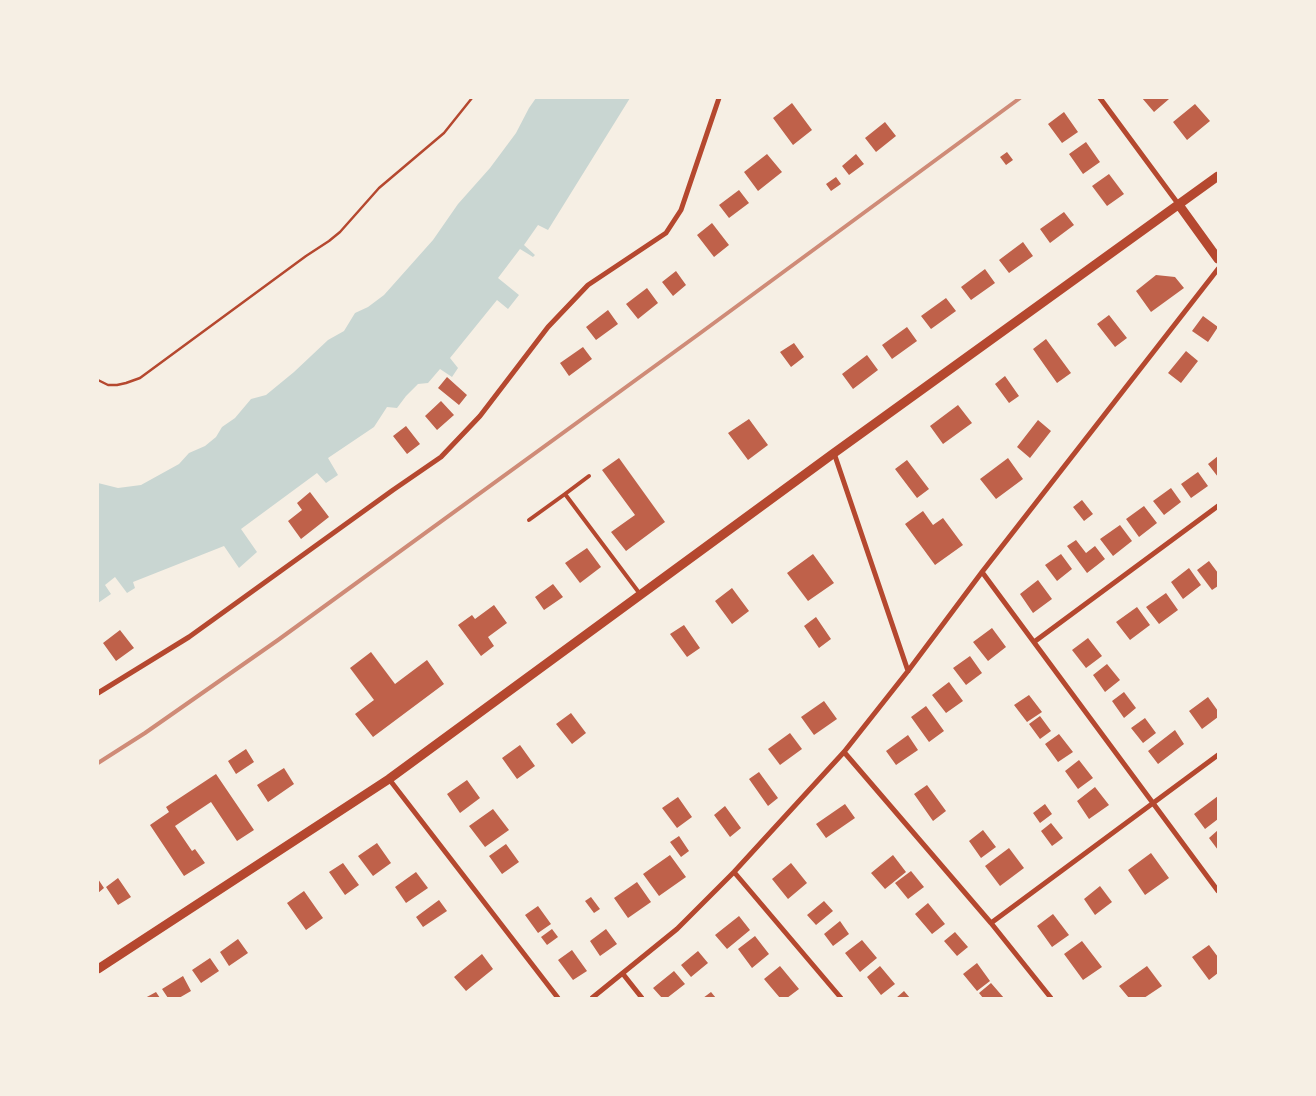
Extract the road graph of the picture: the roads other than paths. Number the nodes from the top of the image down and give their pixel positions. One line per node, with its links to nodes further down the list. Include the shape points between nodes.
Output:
1 (720, 98): 16 (street, via 680,210 666,233 588,286 548,327 480,416 442,457 189,637)
2 (1100, 98): 4 (street)
3 (1218, 176): 4 (street)
4 (1178, 205): 5 (street); 7 (street)
5 (1218, 260)
6 (1218, 269): 12 (street)
7 (834, 453): 13 (street); 15 (street)
8 (589, 476): 9 (lane)
9 (565, 494): 11 (lane); 13 (lane)
10 (1218, 506): 14 (street)
11 (529, 520)
12 (982, 572): 14 (street); 15 (street)
13 (640, 594): 19 (street)
14 (1034, 642): 20 (street)
15 (908, 671): 17 (street)
16 (98, 693)
17 (844, 752): 21 (street); 23 (street)
18 (1218, 755): 20 (street)
19 (388, 779): 24 (street); 26 (street)
20 (1154, 803): 22 (street); 23 (street)
21 (734, 872): 25 (street, via 677,929); 29 (street)
22 (1218, 891)
23 (991, 923): 30 (street)
24 (98, 970)
25 (622, 974): 27 (street); 28 (street)
26 (558, 998)
27 (592, 998)
28 (642, 998)
29 (841, 998)
30 (1051, 998)

